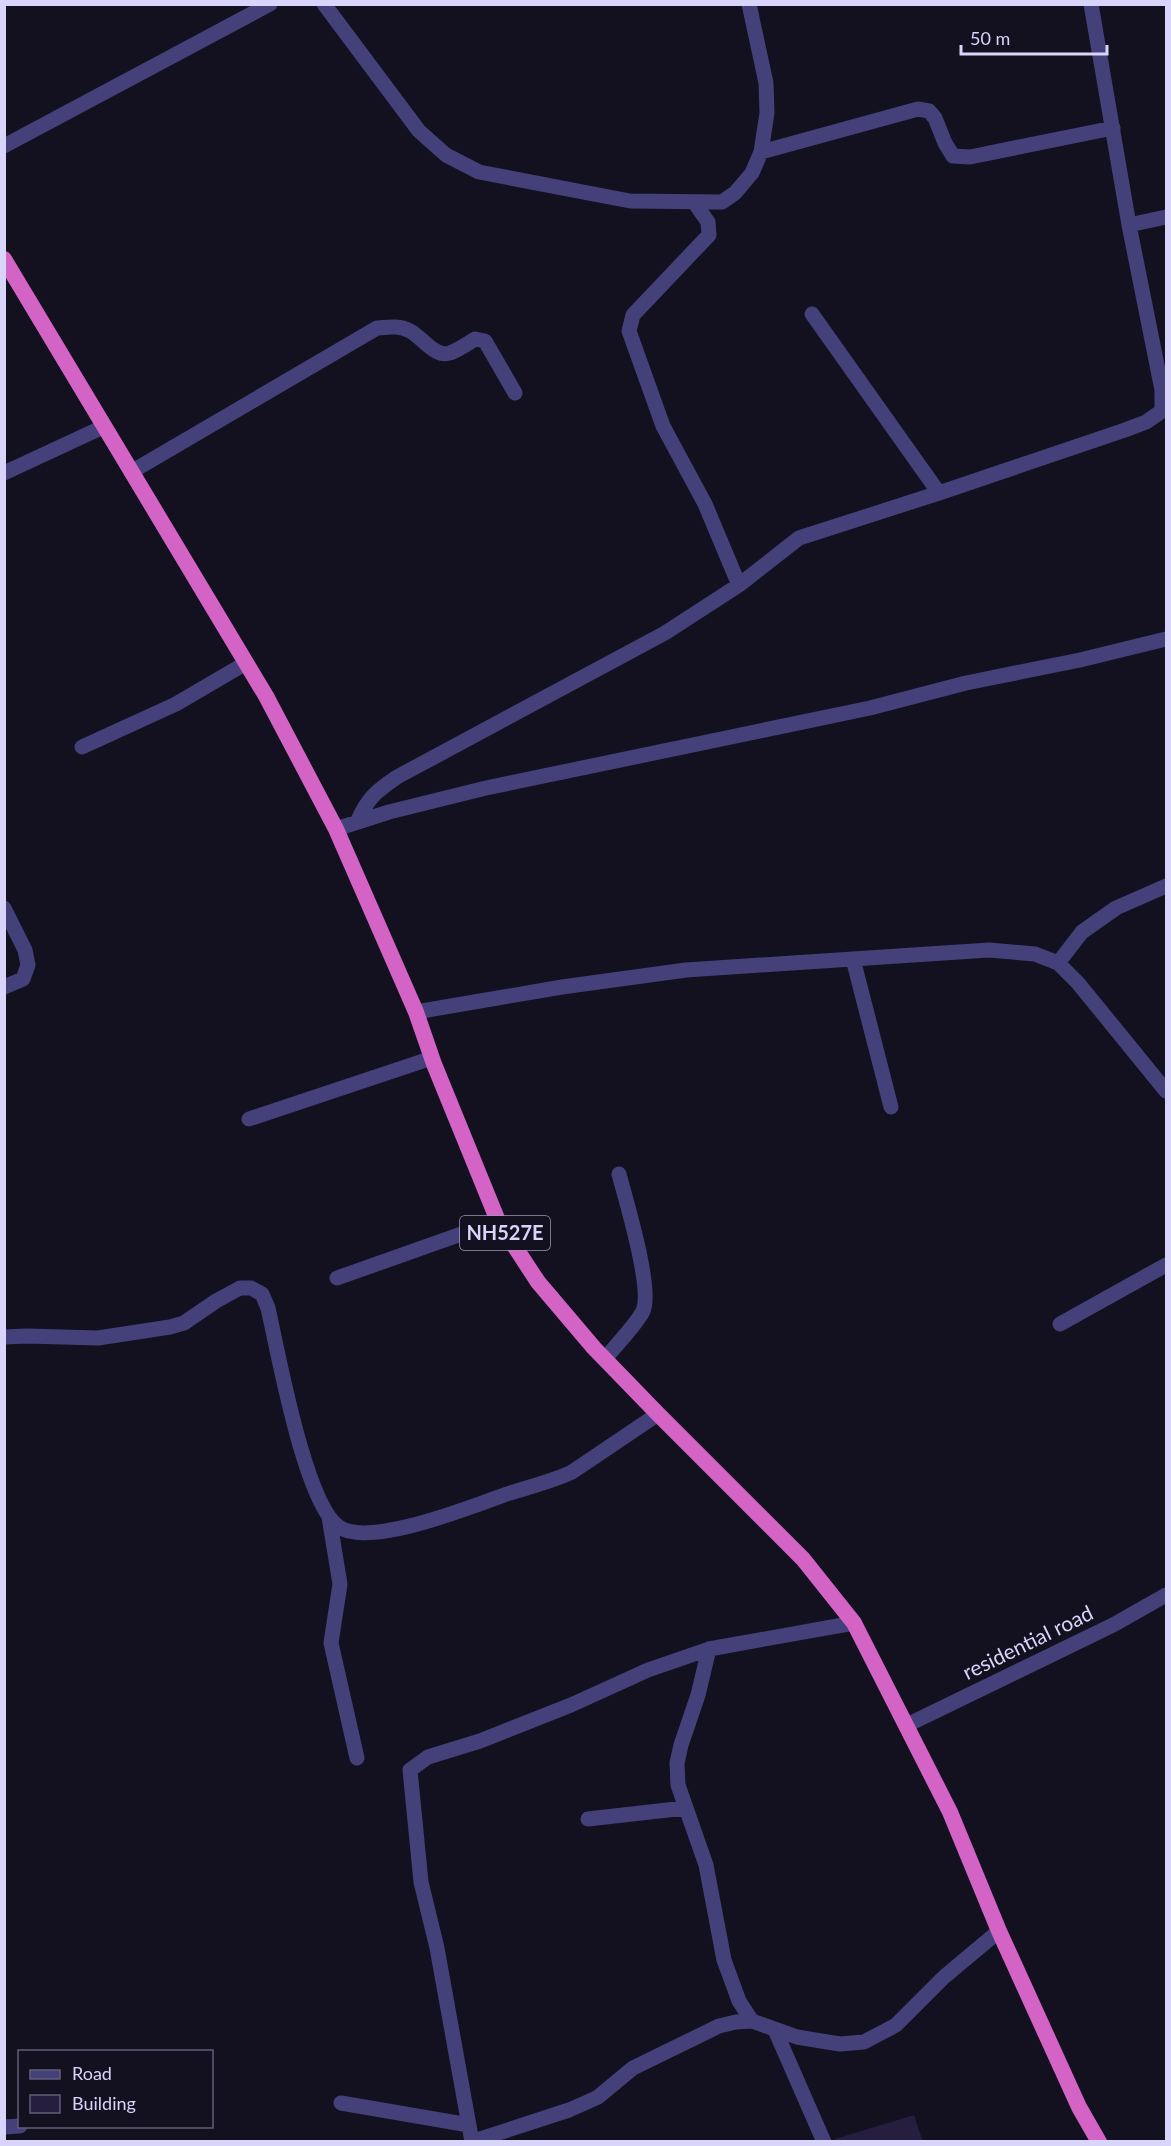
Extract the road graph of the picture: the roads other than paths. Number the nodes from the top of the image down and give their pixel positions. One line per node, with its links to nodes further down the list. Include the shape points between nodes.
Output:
1 (270, 4): 6 (street)
2 (324, 4): 8 (street, via 419,131 446,155 479,172 630,201)
3 (749, 4): 7 (street, via 766,83 767,113)
4 (1091, 4): 5 (street)
5 (1113, 129): 7 (street, via 970,157 954,156 935,118 929,111 918,109); 10 (street)
6 (4, 146)
7 (761, 152): 8 (street, via 752,173 735,193 722,202)
8 (694, 202): 19 (street, via 708,222 709,235 633,315 628,331 663,426 705,504)
9 (1167, 217): 10 (street)
10 (1129, 225): 14 (street)
11 (4, 259): 15 (highway, NH527E)
12 (812, 314): 18 (street)
13 (515, 393): 16 (street, via 485,341 475,339 442,354 408,330 394,326 377,328)
14 (1164, 411): 18 (street, via 1136,426)
15 (103, 427): 16 (highway, NH527E); 17 (street)
16 (131, 472): 21 (highway, NH527E)
17 (4, 473)
18 (939, 493): 19 (street, via 799,538)
19 (739, 585): 23 (street, via 665,633 397,777 376,792)
20 (1167, 639): 23 (street, via 870,708 486,788)
21 (246, 663): 22 (street, via 176,704); 24 (highway, NH527E)
22 (82, 747)
23 (357, 822): 24 (street)
24 (336, 829): 30 (highway, NH527E)
25 (1167, 886): 28 (street, via 1116,908 1082,932)
26 (4, 908): 29 (street, via 25,950 28,965 23,979)
27 (853, 959): 28 (street, via 989,950 1035,954); 30 (street, via 686,970); 33 (street)
28 (1058, 963): 32 (street)
29 (4, 987)
30 (416, 1012): 31 (highway, NH527E)
31 (432, 1058): 34 (street); 36 (highway, NH527E)
32 (1167, 1091)
33 (891, 1107)
34 (249, 1119)
35 (619, 1174): 41 (street, via 646,1298 643,1311)
36 (498, 1221): 38 (street); 41 (highway, NH527E, via 538,1282)
37 (1167, 1264): 39 (street)
38 (337, 1278)
39 (1060, 1324)
40 (4, 1337): 43 (street, via 98,1338 170,1327 184,1323 240,1288 251,1287 262,1294 268,1308 291,1414 318,1500)
41 (605, 1359): 42 (highway, NH527E)
42 (658, 1414): 43 (street, via 572,1472 462,1512 365,1534 341,1529); 45 (highway, NH527E, via 803,1559)
43 (329, 1517): 48 (street, via 340,1584 333,1659)
44 (1167, 1595): 47 (street, residential road)
45 (854, 1623): 46 (street); 47 (highway, NH527E)
46 (709, 1648): 49 (street, via 677,1763); 55 (street, via 480,1741 428,1757 410,1770 422,1882)
47 (907, 1725): 51 (highway, NH527E, via 950,1812)
48 (357, 1758)
49 (685, 1808): 50 (street); 52 (street, via 706,1865 724,1960 739,2001)
50 (588, 1820)
51 (999, 1931): 53 (street, via 944,1977 896,2025 864,2042 840,2044); 58 (highway, NH527E, via 1079,2107)
52 (752, 2021): 53 (street); 56 (street, via 719,2026 687,2041 633,2068 598,2097 569,2110)
53 (775, 2030): 57 (street)
54 (341, 2103): 55 (street)
55 (469, 2125): 56 (street)
56 (471, 2142)
57 (824, 2142)
58 (1099, 2142)

